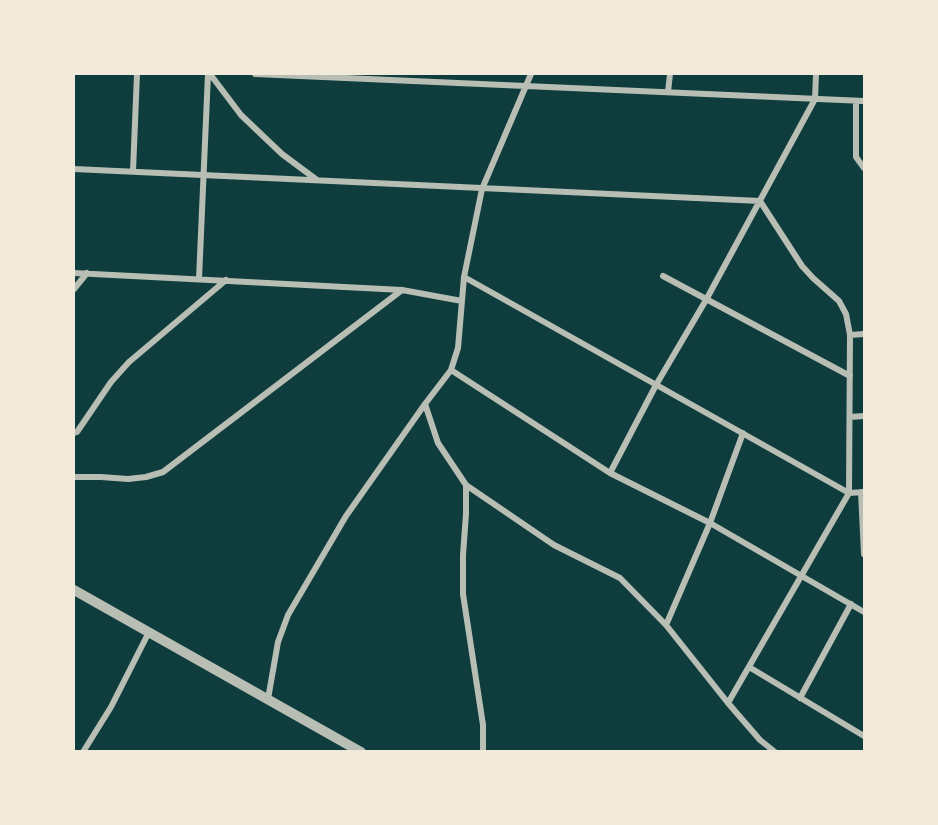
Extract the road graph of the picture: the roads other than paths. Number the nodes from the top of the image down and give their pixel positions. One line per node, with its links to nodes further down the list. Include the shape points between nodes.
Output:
1 (137, 74): 16 (street)
2 (209, 74): 17 (street); 18 (street, via 241,115)
3 (255, 74): 8 (street)
4 (456, 74): 8 (street)
5 (531, 74): 9 (street)
6 (670, 74): 10 (street)
7 (816, 74): 11 (street)
8 (459, 83): 9 (street)
9 (525, 86): 10 (street); 19 (street)
10 (668, 92): 11 (street)
11 (815, 99): 12 (street); 20 (street)
12 (856, 101): 13 (street); 14 (street, via 856,157)
13 (864, 101)
14 (864, 168)
15 (74, 169): 16 (street)
16 (133, 171): 17 (street)
17 (204, 175): 18 (street); 25 (street)
18 (317, 180): 19 (street)
19 (482, 189): 20 (street); 24 (street)
20 (760, 201): 29 (street); 32 (street, via 802,266 839,301)
21 (74, 273): 22 (street)
22 (87, 273): 25 (street); 27 (street)
23 (663, 276): 29 (street)
24 (464, 277): 30 (street); 35 (street)
25 (199, 279): 26 (street)
26 (226, 280): 28 (street); 39 (street, via 129,362)
27 (74, 289)
28 (402, 290): 30 (street); 42 (street, via 163,472 128,479)
29 (706, 300): 34 (street); 35 (street)
30 (462, 301): 33 (street, via 458,348)
31 (864, 334): 32 (street)
32 (850, 335): 34 (street)
33 (451, 370): 36 (street); 41 (street)
34 (850, 376): 38 (street)
35 (656, 385): 40 (street); 41 (street)
36 (425, 404): 43 (street, via 438,443); 56 (street, via 346,516 288,615 278,642)
37 (864, 416): 38 (street)
38 (850, 417): 45 (street)
39 (74, 433)
40 (743, 434): 45 (street); 46 (street)
41 (610, 473): 46 (street)
42 (74, 477)
43 (466, 485): 52 (street, via 554,545 620,578); 61 (street, via 463,594 483,725)
44 (863, 492): 45 (street); 47 (street)
45 (849, 493): 48 (street)
46 (710, 523): 48 (street); 52 (street)
47 (864, 554)
48 (802, 574): 50 (street); 54 (street)
49 (74, 590): 53 (street)
50 (851, 604): 51 (street); 55 (street)
51 (864, 612)
52 (666, 625): 57 (street)
53 (149, 632): 56 (street); 59 (street)
54 (749, 667): 55 (street); 57 (street)
55 (800, 698): 58 (street)
56 (267, 699): 60 (street)
57 (728, 703): 62 (street)
58 (864, 736)
59 (83, 752)
60 (361, 752)
61 (483, 752)
62 (775, 752)

